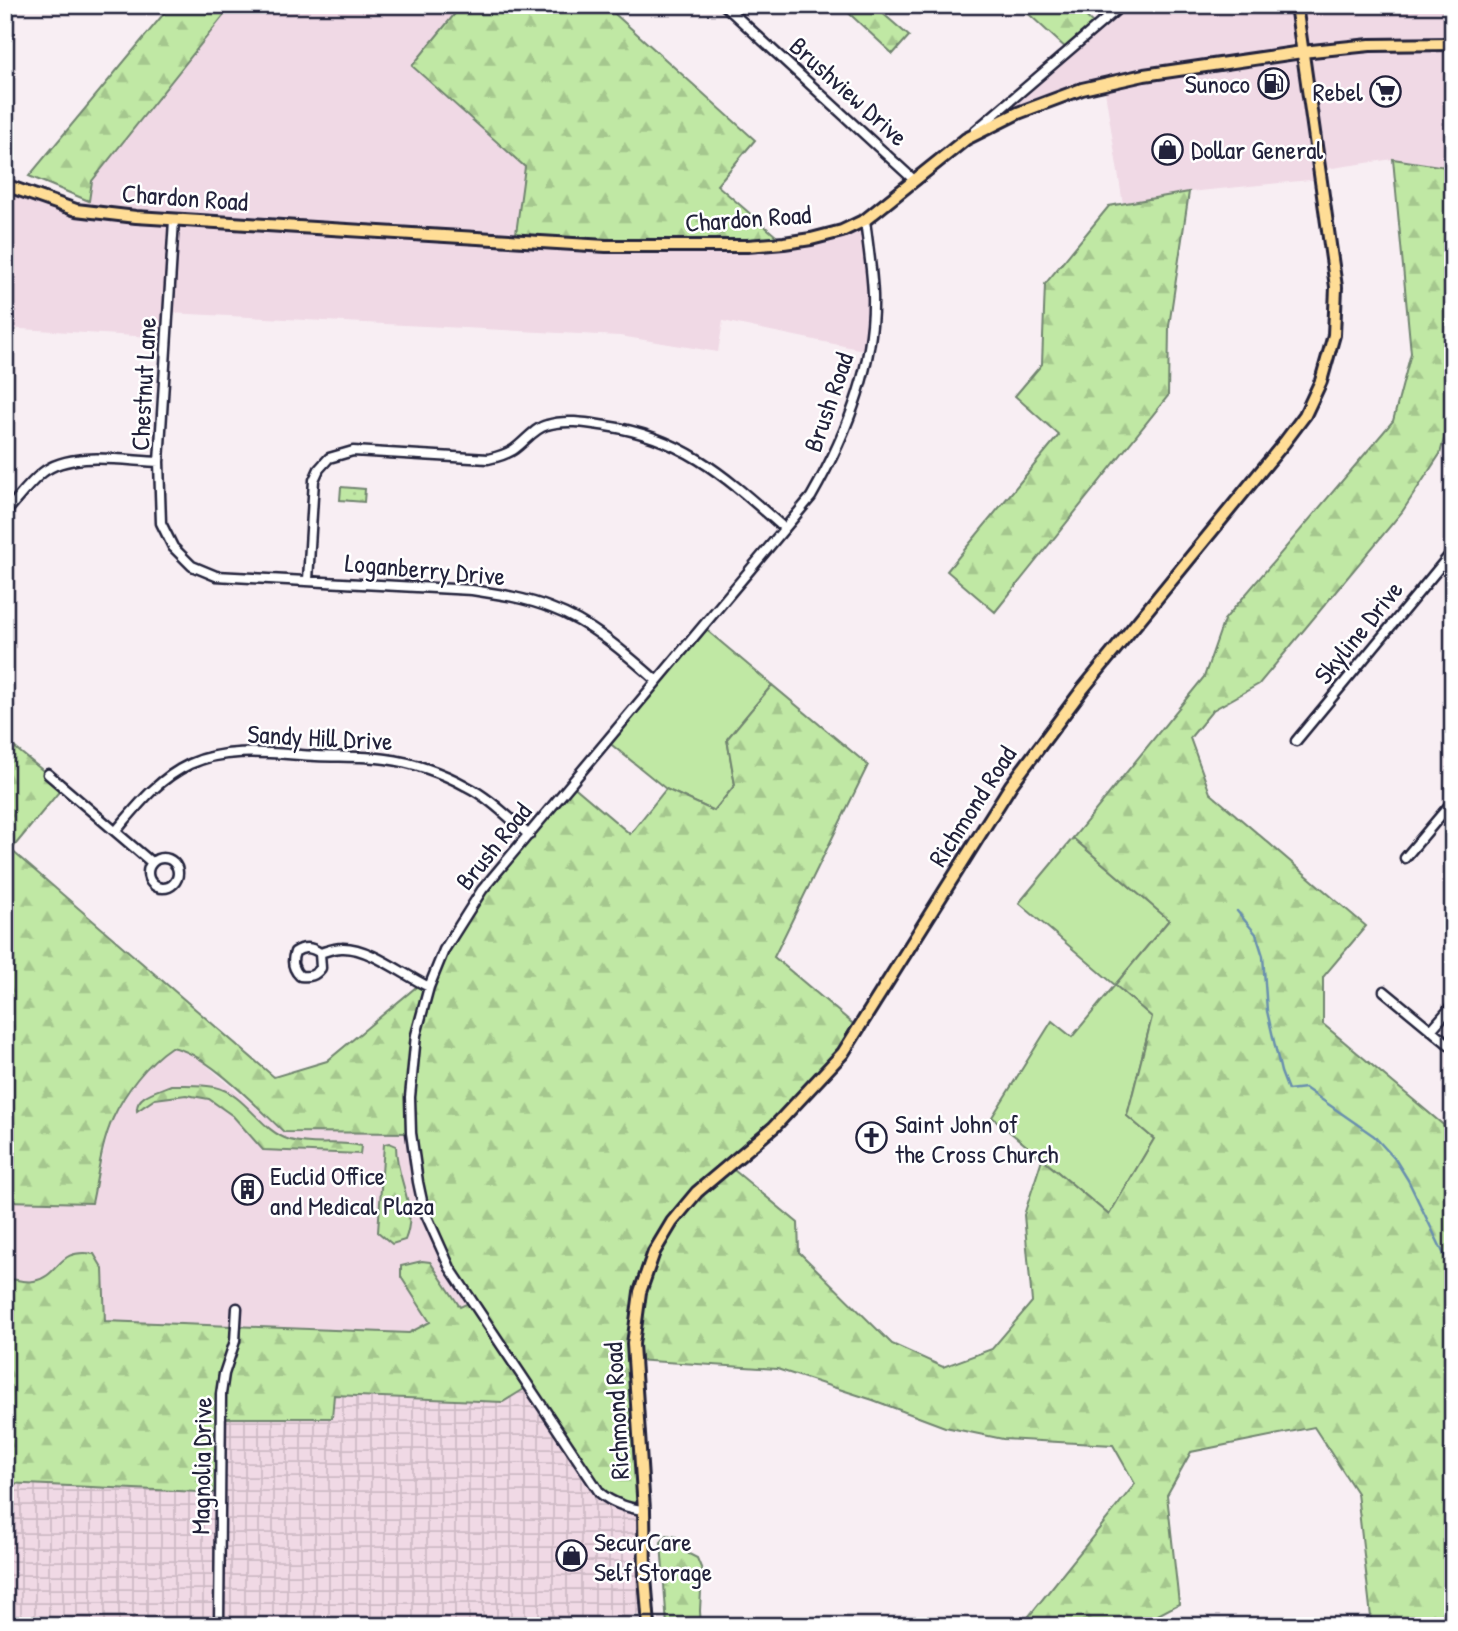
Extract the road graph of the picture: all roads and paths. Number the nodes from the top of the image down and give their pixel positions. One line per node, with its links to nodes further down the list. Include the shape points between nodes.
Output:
1 (724, 5): 7 (street, Brushview Drive)
2 (1122, 5): 6 (street)
3 (1296, 5): 5 (main road, Richmond Road)
4 (1453, 44): 5 (main road, Chardon Road)
5 (1302, 52): 6 (main road, Chardon Road, via 1144,75 1082,89); 32 (main road, Richmond Road, via 1335,287 1334,335 1321,381 1305,415 1284,443 1082,690 1011,785 843,1053 774,1126 697,1192 654,1252 640,1292 633,1344)
6 (966, 139): 7 (main road, Chardon Road)
7 (915, 180): 10 (main road, Chardon Road)
8 (5, 185): 9 (main road, Chardon Road, via 76,209)
9 (174, 220): 10 (main road, Chardon Road, via 618,246 783,243 821,237); 11 (street, Chestnut Lane)
10 (865, 220): 13 (street, Brush Road, via 873,294 867,358 834,457 811,497)
11 (159, 462): 12 (street, via 64,461 44,471); 14 (street, Chestnut Lane, via 161,523)
12 (5, 513)
13 (785, 528): 16 (street, via 718,471 686,451 622,428 562,422 544,425 515,449 488,459 353,451 329,458 314,480); 17 (street, Brush Road)
14 (173, 547): 16 (street, Loganberry Drive, via 192,566 216,576)
15 (1453, 551): 18 (street, Skyline Drive)
16 (309, 580): 17 (street, Loganberry Drive, via 512,596 552,608 583,624 618,646)
17 (657, 681): 22 (street, Brush Road)
18 (1296, 741)
19 (48, 774): 21 (street)
20 (1453, 801): 23 (street)
21 (116, 831): 22 (street, Sandy Hill Drive, via 166,778 217,754 243,753 387,759 424,768 466,785); 24 (street)
22 (529, 835): 26 (street, Brush Road, via 482,890 444,950)
23 (1405, 858)
24 (151, 862)
25 (320, 953): 26 (street, via 340,948 365,953)
26 (429, 987): 32 (street, Brush Road, via 416,1035 410,1097 424,1210 450,1268 600,1493 626,1508)
27 (1384, 992): 29 (street)
28 (1453, 1004): 29 (street)
29 (1431, 1030): 30 (street)
30 (1453, 1048)
31 (237, 1308): 33 (street, Magnolia Drive, via 235,1341 221,1394)
32 (644, 1510): 34 (main road, Richmond Road)
33 (219, 1626)
34 (649, 1626)

